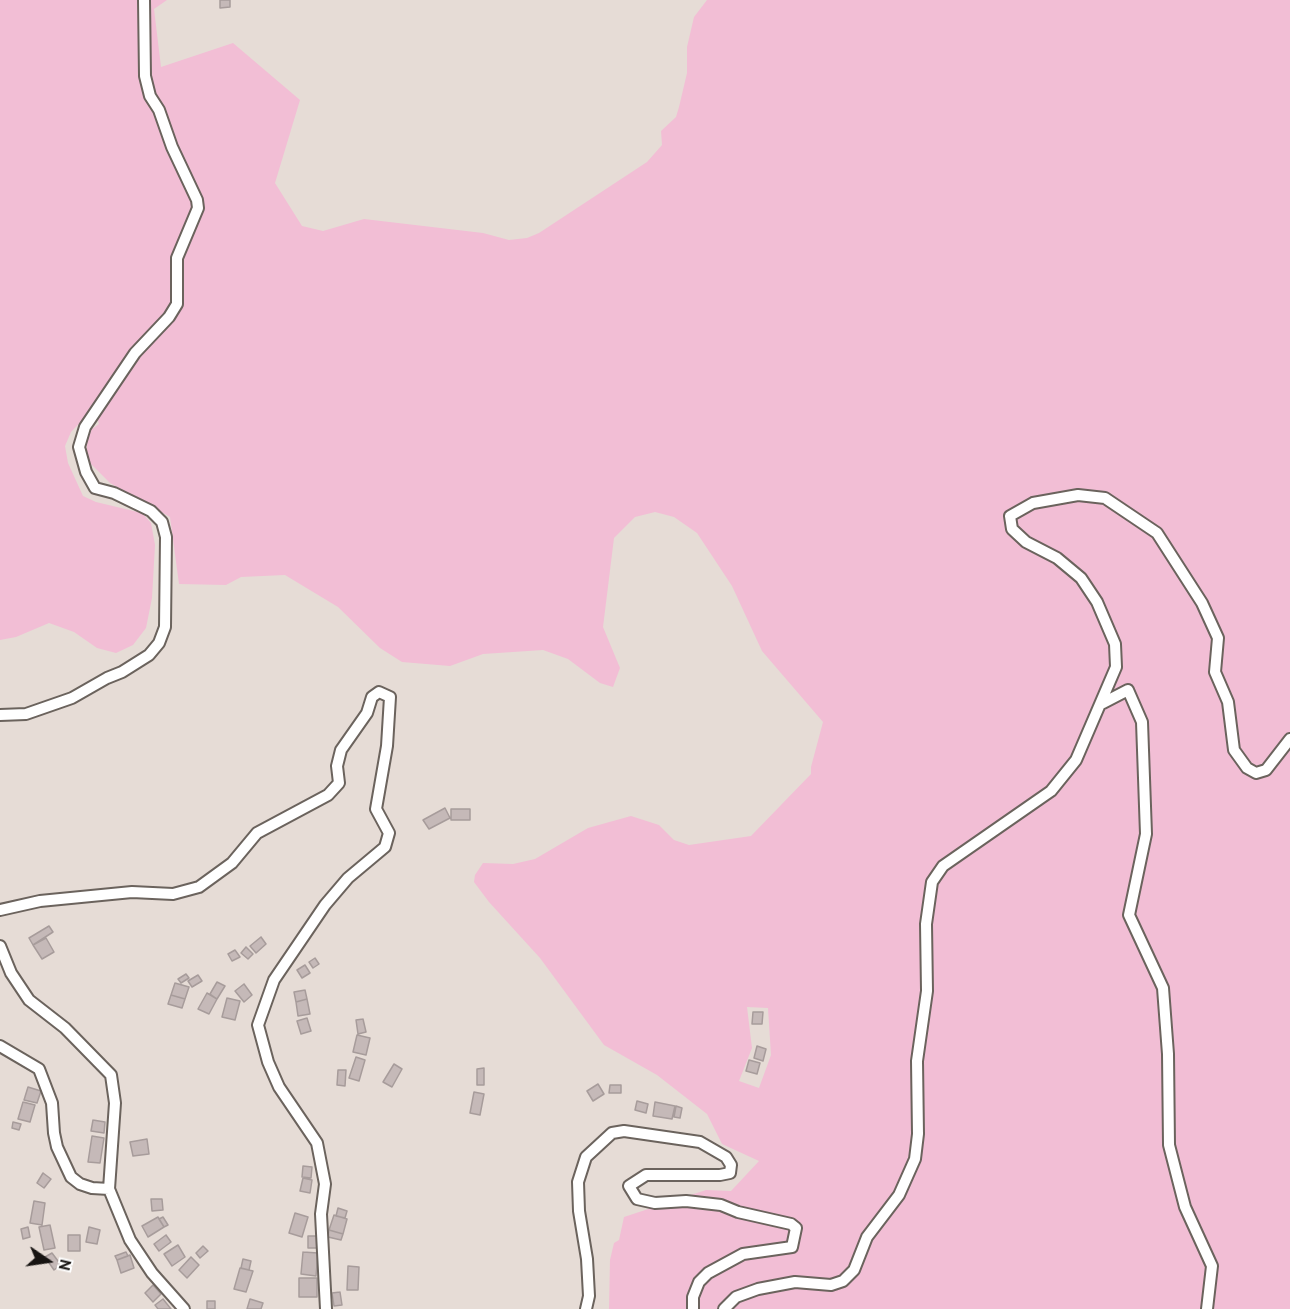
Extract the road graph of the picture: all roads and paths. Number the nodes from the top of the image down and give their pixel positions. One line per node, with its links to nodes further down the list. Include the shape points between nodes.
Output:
1 (144, 0): 3 (street, via 145,76 150,96 198,208 177,258 177,304 135,353 85,427 79,447 95,488 151,511 162,522 166,537 165,627 149,655 122,672 72,698 26,714)
2 (1103, 703): 4 (street, via 1116,668 1115,644 1097,602 1081,578 1012,529 1010,516 1033,503 1078,495 1105,498 1157,533 1202,603 1218,638 1215,672 1228,702 1234,750 1247,768 1256,773 1266,770); 13 (street, via 1076,760 1051,791 943,866 932,882 926,924 927,991 918,1061 915,1159 899,1195 867,1237 854,1270 843,1281 831,1285 795,1282 758,1289 736,1297); 14 (street, via 1128,690 1142,722 1146,834 1129,915 1163,988 1169,1145 1185,1207 1212,1266)
3 (0, 715)
4 (1290, 739)
5 (0, 910): 10 (street, via 40,901 132,892 173,894 199,887 232,863 257,833 328,795 339,783 337,766 341,750 367,713 372,697 379,692 390,697 387,746 376,809 389,833 385,847 348,878 325,905 274,980 258,1025 279,1087 317,1143 324,1184 321,1214)
6 (0, 946): 8 (street, via 11,973 29,1000 65,1028 111,1075 115,1103)
7 (0, 1046): 8 (street, via 39,1068 52,1103 57,1148 71,1177 92,1188)
8 (109, 1189): 9 (street, via 130,1240 152,1274)
9 (184, 1309)
10 (326, 1309)
11 (586, 1309): 12 (street, via 587,1259 578,1182 586,1157 612,1133 624,1131 700,1142 726,1157 731,1165 730,1173 720,1175 646,1175 629,1186 637,1199 721,1205 796,1228 792,1247 743,1254 708,1273 699,1282)
12 (693, 1309)
13 (724, 1309)
14 (1207, 1309)

